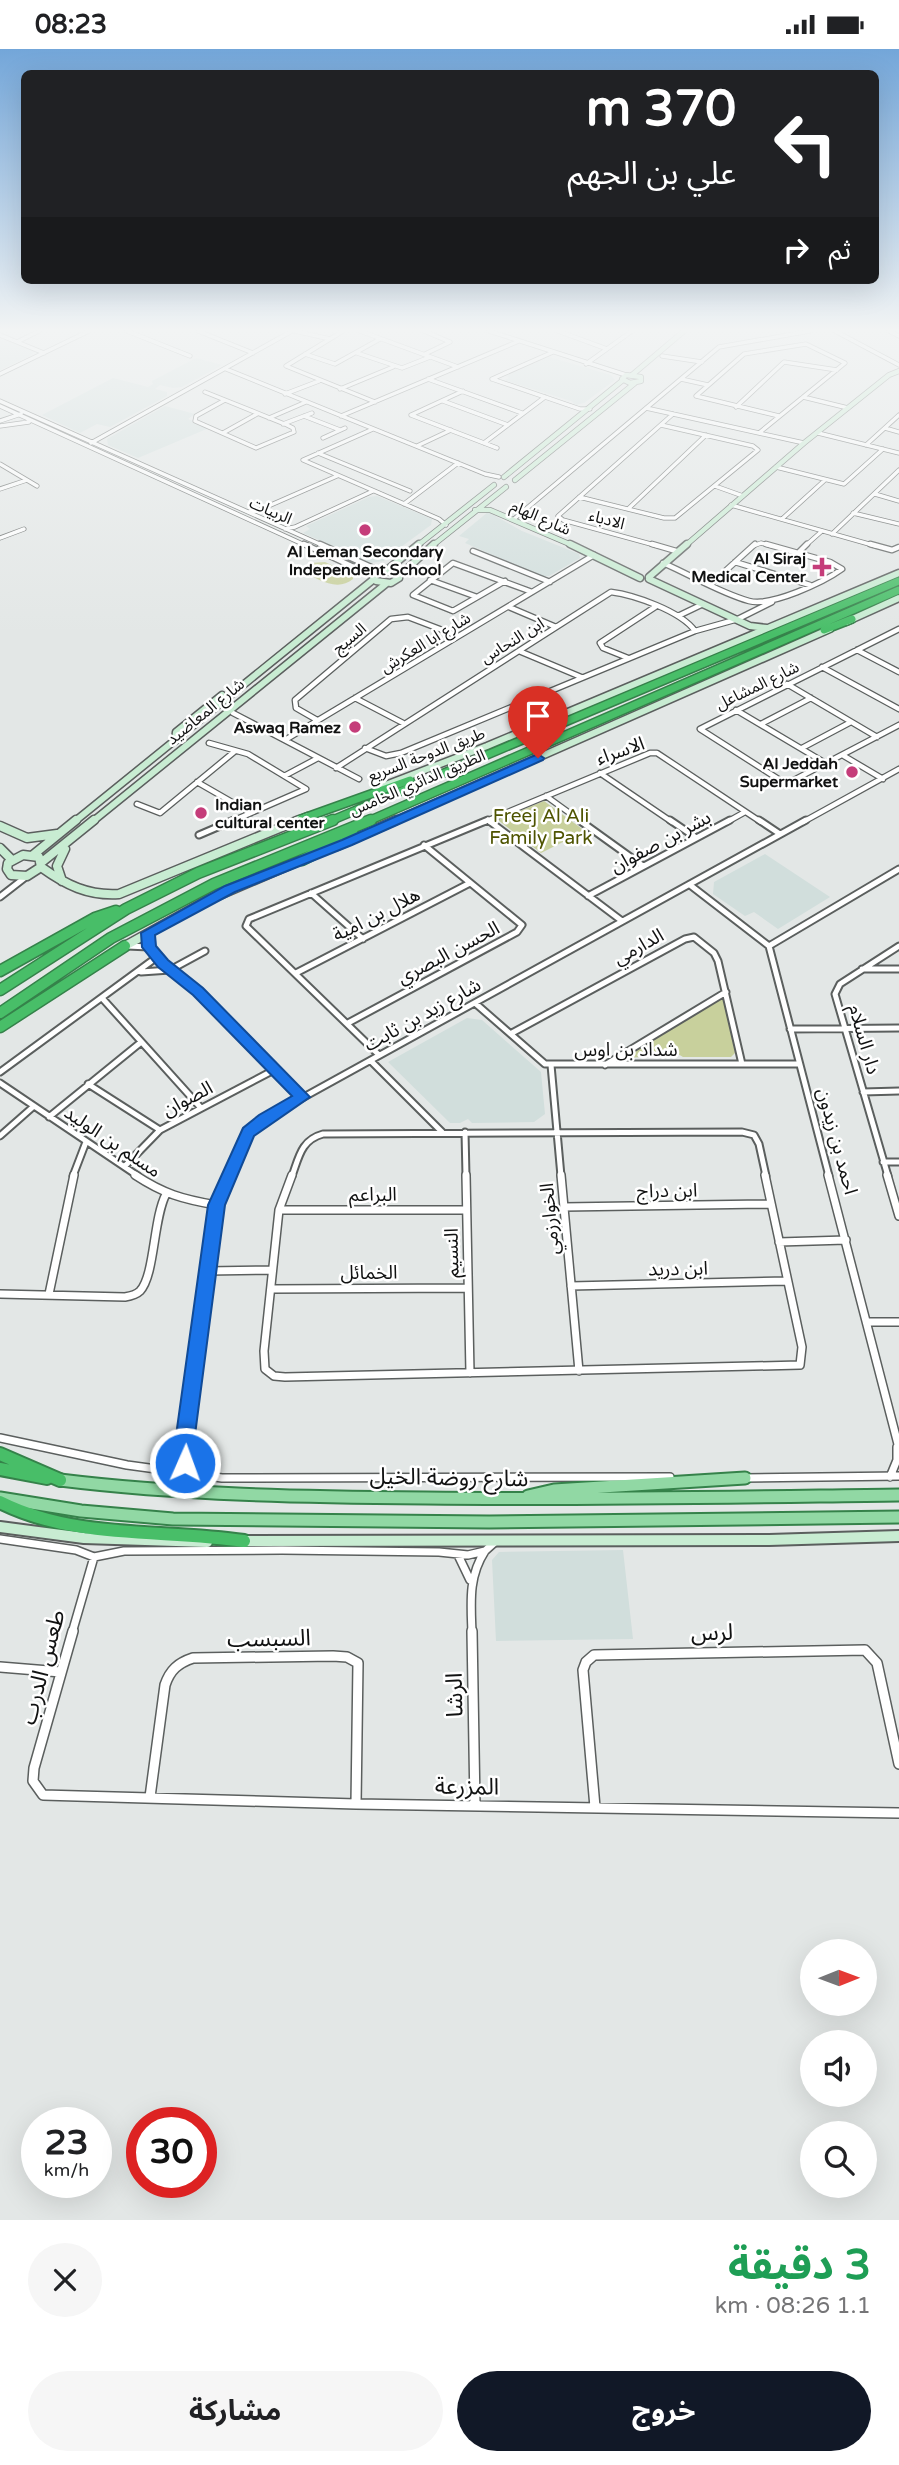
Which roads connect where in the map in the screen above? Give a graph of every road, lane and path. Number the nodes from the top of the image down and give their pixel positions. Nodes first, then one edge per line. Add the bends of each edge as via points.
1 (57, 432) edge
2 (66, 432) edge
3 (110, 432) edge
4 (293, 432) edge
5 (335, 432) edge
6 (366, 432) edge
7 (382, 432) edge
8 (448, 432) edge
9 (455, 432) edge
10 (498, 432) edge
11 (556, 432) edge
12 (574, 432) edge
13 (617, 432) edge
14 (653, 432) edge
15 (694, 432) edge
16 (756, 432) edge
17 (880, 432) edge
18 (223, 433) edge
19 (759, 433) joint
20 (818, 433) joint
21 (706, 435) junction
22 (323, 438) dead end
23 (91, 443) junction
24 (484, 443) junction
25 (804, 443) junction
26 (866, 445) junction
27 (417, 446) junction
28 (497, 448) dead end
29 (883, 449) junction
30 (318, 453) junction
31 (899, 453) edge
32 (458, 463) junction
33 (0, 464) edge
34 (776, 467) junction
35 (899, 470) edge
36 (337, 476) junction
37 (896, 476) edge
38 (27, 480) junction
39 (498, 480) junction
40 (515, 480) junction
41 (825, 480) junction
42 (37, 486) dead end
43 (715, 486) junction
44 (506, 487) junction
45 (0, 489) edge
46 (373, 491) junction
47 (410, 491) dead end
48 (875, 493) junction
49 (743, 496) junction
50 (579, 497) junction
51 (899, 501) edge
52 (485, 502) junction
53 (404, 504) junction
54 (731, 505) junction
55 (628, 509) junction
56 (475, 510) junction
57 (853, 513) junction
58 (256, 514) junction
59 (439, 519) junction
60 (454, 519) junction
61 (514, 519) junction
62 (782, 519) junction
63 (899, 524) edge
64 (446, 525) junction
65 (295, 527) junction
66 (24, 529) dead end
67 (283, 529) junction
68 (821, 531) junction
69 (292, 533) junction
70 (832, 534) junction
71 (0, 538) edge
72 (899, 547) edge
73 (664, 548) junction
74 (473, 551) dead end
75 (676, 551) junction
76 (799, 552) junction
77 (594, 555) junction
78 (666, 561) junction
79 (735, 562) junction
80 (899, 573) edge
81 (379, 574) junction
82 (399, 576) junction
83 (646, 577) junction
84 (430, 580) junction
85 (505, 581) junction
86 (550, 582) junction
87 (387, 583) junction
88 (710, 584) junction
89 (810, 585) junction
90 (897, 585) edge
91 (858, 591) junction
92 (532, 592) junction
93 (478, 597) junction
94 (899, 598) edge
95 (772, 602) junction
96 (703, 604) junction
97 (509, 607) junction
98 (655, 607) junction
99 (678, 617) junction
100 (738, 619) junction
101 (852, 619) junction
102 (750, 626) junction
103 (556, 627) junction
104 (772, 628) junction
105 (695, 631) junction
106 (898, 631) edge
107 (324, 633) junction
108 (457, 636) junction
109 (751, 636) junction
110 (857, 650) junction
111 (519, 651) junction
112 (709, 653) junction
113 (628, 658) junction
114 (720, 667) junction
115 (822, 667) junction
116 (899, 672) edge
117 (581, 677) junction
118 (787, 684) junction
119 (355, 698) junction
120 (811, 698) junction
121 (621, 699) junction
122 (899, 709) edge
123 (736, 710) junction
124 (233, 713) junction
125 (317, 720) junction
126 (851, 722) junction
127 (402, 723) junction
128 (761, 724) junction
129 (899, 725) edge
130 (877, 737) junction
131 (193, 738) junction
132 (285, 740) junction
133 (209, 743) dead end
134 (365, 748) junction
135 (802, 748) junction
136 (234, 753) junction
137 (844, 756) junction
138 (318, 758) junction
139 (473, 761) junction
140 (827, 764) junction
141 (336, 768) junction
142 (899, 769) edge
143 (600, 773) junction
144 (286, 775) junction
145 (359, 779) dead end
146 (883, 779) junction
147 (197, 782) junction
148 (546, 796) junction
149 (412, 803) junction
150 (137, 804) dead end
151 (746, 812) junction
152 (251, 813) junction
153 (301, 819) junction
154 (488, 820) junction
155 (0, 828) edge
156 (68, 829) junction
157 (780, 834) junction
158 (200, 835) dead end
159 (77, 836) junction
160 (695, 837) junction
161 (424, 845) junction
162 (0, 848) edge
163 (30, 854) junction
164 (11, 859) junction
165 (302, 859) junction
166 (42, 864) junction
167 (643, 866) junction
168 (899, 869) edge
169 (11, 875) junction
170 (27, 876) junction
171 (470, 883) junction
172 (65, 885) junction
173 (690, 885) junction
174 (9, 890) junction
175 (311, 893) junction
176 (589, 896) junction
177 (0, 897) edge
178 (126, 909) junction
179 (622, 921) junction
180 (148, 933) junction
181 (363, 939) junction
182 (125, 946) junction
183 (769, 946) junction
184 (899, 946) edge
185 (149, 947) junction
186 (205, 951) dead end
187 (157, 957) junction
188 (861, 969) junction
189 (899, 969) edge
190 (170, 970) junction
191 (0, 971) edge
192 (139, 972) junction
193 (296, 973) junction
194 (0, 990) edge
195 (726, 992) junction
196 (102, 998) junction
197 (475, 1003) junction
198 (0, 1013) edge
199 (348, 1023) junction
200 (0, 1027) edge
201 (845, 1028) junction
202 (899, 1028) edge
203 (790, 1029) junction
204 (512, 1034) junction
205 (140, 1043) junction
206 (379, 1055) junction
207 (371, 1061) junction
208 (742, 1064) junction
209 (799, 1064) junction
210 (551, 1065) junction
211 (604, 1065) junction
212 (274, 1070) junction
213 (0, 1072) edge
214 (0, 1083) edge
215 (88, 1084) junction
216 (899, 1091) edge
217 (863, 1092) junction
218 (302, 1097) junction
219 (34, 1106) junction
220 (201, 1108) junction
221 (49, 1117) junction
222 (160, 1130) junction
223 (556, 1131) junction
224 (442, 1132) junction
225 (465, 1132) junction
226 (0, 1136) edge
227 (86, 1142) junction
228 (883, 1162) junction
229 (899, 1162) edge
230 (125, 1166) junction
231 (166, 1194) junction
232 (771, 1203) junction
233 (216, 1205) junction
234 (564, 1207) junction
235 (279, 1210) junction
236 (466, 1210) junction
237 (899, 1216) edge
238 (846, 1240) junction
239 (779, 1242) junction
240 (272, 1270) junction
241 (207, 1271) junction
242 (787, 1281) junction
243 (570, 1286) junction
244 (467, 1288) junction
245 (271, 1289) junction
246 (0, 1294) edge
247 (49, 1294) junction
248 (866, 1322) junction
249 (899, 1322) edge
250 (579, 1371) junction
251 (470, 1373) junction
252 (889, 1411) junction
253 (899, 1411) edge
254 (0, 1438) edge
255 (898, 1445) edge
256 (184, 1450) junction
257 (0, 1454) edge
258 (0, 1469) edge
259 (161, 1470) junction
260 (191, 1474) junction
261 (895, 1476) edge
262 (745, 1478) junction
263 (60, 1480) junction
264 (899, 1495) edge
265 (521, 1499) junction
266 (0, 1500) edge
267 (899, 1517) edge
268 (0, 1527) edge
269 (897, 1537) edge
270 (0, 1539) edge
271 (497, 1540) junction
272 (244, 1541) junction
273 (485, 1551) junction
274 (456, 1554) junction
275 (94, 1557) junction
276 (471, 1585) junction
277 (0, 1667) edge
278 (61, 1672) junction
279 (899, 1764) edge
280 (37, 1789) joint
281 (150, 1797) junction
282 (356, 1804) junction
283 (475, 1805) junction
284 (595, 1807) junction
285 (899, 1813) edge

1 - 81 street, الربيات
2 - 23 street, الربيات
3 - 23 street
4 - 18 street via 257,448
5 - 22 street
6 - 30 street
7 - 27 street
8 - 27 street
9 - 24 street
10 - 24 street
11 - 39 street, شارع المعاضيد
12 - 40 street
13 - 61 street
14 - 50 street, الادباء
15 - 21 street
16 - 19 street
17 - 26 street
19 - 25 street
20 - 25 street
20 - 26 street
21 - 43 street via 758,450
21 - 55 street
23 - 58 street, الربيات
24 - 28 street
25 - 34 street
26 - 29 street
27 - 32 street
29 - 31 street
29 - 41 street via 847,482
30 - 36 street via 303,460
30 - 47 street
32 - 39 street
32 - 53 street
33 - 38 street
34 - 41 street
34 - 49 street
35 - 37 street
36 - 46 street
36 - 58 street
37 - 48 street
38 - 42 street
38 - 45 street
39 - 40 street
39 - 44 street
39 - 60 street, شارع المعاضيد
40 - 44 street
41 - 62 street
43 - 49 street
43 - 55 street via 675,518
44 - 52 street
46 - 53 street
46 - 65 street
48 - 51 street
48 - 57 street
49 - 54 street
50 - 55 street
50 - 73 street, الادباء via 559,517
52 - 56 street
52 - 61 street, شارع الهام
53 - 59 street
54 - 62 street
54 - 75 street
56 - 77 street, شارع الهام via 490,510
56 - 82 street
57 - 63 street
57 - 70 street
58 - 67 street, الربيات
59 - 60 street
59 - 64 street
60 - 64 street, شارع المعاضيد
61 - 77 street, شارع الهام
62 - 68 street
64 - 81 street, شارع المعاضيد
65 - 67 street
65 - 69 street
66 - 71 street
67 - 69 street, الربيات
68 - 70 street
68 - 76 street
69 - 81 street, الربيات
70 - 72 street via 887,549
73 - 75 street, الادباء
73 - 78 street
74 - 86 street
75 - 78 street
76 - 79 street via 759,543
76 - 89 street via 842,569
77 - 83 street, شارع الهام
77 - 86 street, شارع ابا العكرش
78 - 83 street
78 - 88 street
79 - 88 street
79 - 89 street
80 - 91 street, طريق الدوحة السريع
81 - 82 street
81 - 87 street
81 - 156 street, شارع المعاضيد
82 - 87 street, شارع المعاضيد
83 - 96 street, شارع الهام
84 - 85 street via 455,563
84 - 93 street
84 - 93 street via 414,596 451,611
85 - 92 street
85 - 93 street
86 - 92 street, شارع ابا العكرش
87 - 107 street, شارع المعاضيد
88 - 95 street via 751,602
89 - 95 street
90 - 91 highway
90 - 114 highway, الطريق الدائري الخامس
90 - 121 highway, الطريق الدائري الخامس
91 - 104 street, طريق الدوحة السريع
92 - 97 street, شارع ابا العكرش
94 - 101 street
95 - 100 street
96 - 99 street
96 - 100 street, شارع الهام
97 - 103 street
97 - 108 street, شارع ابا العكرش
98 - 99 street, ابن النحاس
98 - 103 street, ابن النحاس via 626,593 611,592
98 - 113 street via 600,642
99 - 105 street, ابن النحاس via 691,623
100 - 102 street, شارع الهام
100 - 105 street
101 - 114 highway
101 - 165 street
102 - 104 street, شارع الهام
102 - 109 street
103 - 111 street, ابن النحاس
104 - 109 street, طريق الدوحة السريع
105 - 113 street
106 - 110 street, شارع المشاعل
107 - 124 street via 322,640
107 - 131 street, شارع المعاضيد
108 - 119 street, شارع ابا العكرش
108 - 125 street, السيج via 408,617 394,618 295,700 296,708
109 - 112 street, طريق الدوحة السريع
110 - 115 street, شارع المشاعل
110 - 116 street
111 - 117 street
111 - 127 street, ابن النحاس
112 - 121 highway
112 - 153 street, طريق الدوحة السريع
113 - 117 street
114 - 149 highway, الطريق الدائري الخامس
115 - 118 street, شارع المشاعل
115 - 122 street
117 - 134 street via 401,753 386,756
118 - 120 street
118 - 123 street, شارع المشاعل
119 - 125 street, شارع ابا العكرش
119 - 127 street
120 - 126 street
120 - 128 street
121 - 139 highway, الطريق الدائري الخامس
123 - 128 street
123 - 140 street, شارع المشاعل via 700,729 783,782 793,782
124 - 131 street
124 - 132 street
125 - 132 street, شارع ابا العكرش
126 - 130 street
126 - 135 street
127 - 134 street, ابن النحاس
128 - 135 street
129 - 130 street, شارع المشاعل
130 - 137 street, شارع المشاعل
131 - 159 street, شارع المعاضيد
132 - 138 street
133 - 136 street
134 - 141 street, ابن النحاس
135 - 140 street
136 - 144 street via 248,754
136 - 147 street
137 - 140 street, شارع المشاعل
137 - 146 street
138 - 141 street
138 - 144 street
139 - 153 highway
139 - 178 highway, الطريق الدائري الخامس via 221,863
141 - 145 street
142 - 146 street, شارع زيد بن ثابت
143 - 148 street, الاسراء
143 - 151 street, الاسراء via 655,753
143 - 160 street
144 - 152 street via 306,789
146 - 157 street, شارع زيد بن ثابت
147 - 150 street via 160,813
147 - 152 street
148 - 154 street, الاسراء
148 - 167 street
149 - 165 highway
149 - 198 highway, الطريق الدائري الخامس via 176,902
151 - 157 street, الاسراء
151 - 160 street, بشر بن صفوان
152 - 158 street
153 - 172 street, طريق الدوحة السريع via 119,894 93,896
154 - 161 street, الاسراء
154 - 176 street
155 - 156 street via 25,839
155 - 163 street, طريق الدوحة السريع
156 - 163 street, شارع المعاضيد
157 - 173 street, شارع زيد بن ثابت
159 - 166 street, شارع المعاضيد
159 - 172 street via 57,862
160 - 167 street, بشر بن صفوان
161 - 171 street, الحسن البصري
161 - 175 street, الاسراء
162 - 164 street
163 - 164 street, شارع المعاضيد
163 - 166 street, طريق الدوحة السريع
164 - 169 street via 6,869
165 - 180 street via 208,900
166 - 170 street, شارع المعاضيد
166 - 172 street, طريق الدوحة السريع
167 - 176 street, بشر بن صفوان
168 - 183 street
169 - 170 street
169 - 174 street
170 - 174 street
171 - 181 street, هلال بن امية
171 - 199 street, الحسن البصري via 521,923 517,932
173 - 179 street, شارع زيد بن ثابت
173 - 183 street
174 - 177 street
175 - 181 street
175 - 193 street, الاسراء via 246,924
176 - 179 street
178 - 191 highway via 95,918
178 - 194 highway, الطريق الدائري الخامس
179 - 197 street, شارع زيد بن ثابت
180 - 182 street
180 - 185 street
181 - 193 street, هلال بن امية
182 - 185 street
182 - 200 highway
183 - 203 street, احمد بن زيدون
184 - 188 street, دار السلام
185 - 187 street
186 - 190 street
187 - 190 street
187 - 192 street
188 - 189 street
188 - 201 street, دار السلام via 836,988
190 - 192 street
190 - 212 street via 198,991
192 - 196 street
193 - 199 street, الاسراء
195 - 204 street, الدارمي via 715,953 700,940 688,938
195 - 208 street, الدارمي
195 - 211 street
196 - 205 street
196 - 213 street
197 - 204 street, شداد بن اوس
197 - 206 street, شارع زيد بن ثابت
199 - 206 street, الاسراء
201 - 202 street
201 - 203 street
201 - 217 street, دار السلام
203 - 209 street, احمد بن زيدون
204 - 210 street, شداد بن اوس
205 - 215 street
205 - 220 street
206 - 207 street, شارع زيد بن ثابت
207 - 218 street, شارع زيد بن ثابت
207 - 224 street
208 - 209 street, شداد بن اوس
208 - 211 street, شداد بن اوس
209 - 238 street, احمد بن زيدون
210 - 211 street, شداد بن اوس
210 - 223 street, الخوارزمي
212 - 218 street
212 - 220 street, الصوان
214 - 219 street, مسلم بن الوليد
215 - 221 street
215 - 222 street
216 - 217 street, دار السلام
217 - 228 street, دار السلام
218 - 233 street, شارع زيد بن ثابت via 248,1133
219 - 221 street, مسلم بن الوليد
219 - 226 street
220 - 222 street, الصوان
221 - 227 street, مسلم بن الوليد
222 - 230 street, الصوان
223 - 225 street
223 - 232 street via 749,1132 760,1144
223 - 234 street, الخوارزمي
224 - 225 street
224 - 235 street via 316,1134 302,1149
225 - 236 street, النسيم
227 - 230 street, مسلم بن الوليد
227 - 247 street via 76,1163
228 - 229 street
228 - 237 street, دار السلام
230 - 231 street, مسلم بن الوليد
231 - 233 street, مسلم بن الوليد
231 - 247 street via 157,1211 145,1283 138,1293 125,1297
232 - 234 street, ابن دراج
232 - 239 street
233 - 241 street, شارع زيد بن ثابت
234 - 243 street, الخوارزمي
235 - 236 street, البراعم
235 - 240 street
236 - 244 street, النسيم
238 - 239 street
238 - 248 street, احمد بن زيدون
239 - 242 street
240 - 241 street
240 - 245 street
241 - 256 street, شارع زيد بن ثابت
242 - 243 street, ابن دريد
242 - 250 street via 803,1357 800,1365
243 - 250 street, الخوارزمي
244 - 245 street, الخمائل
244 - 251 street, النسيم
245 - 251 street via 264,1364 274,1376
246 - 247 street
248 - 249 street
248 - 252 street, احمد بن زيدون
250 - 251 street
252 - 253 street
252 - 255 street, احمد بن زيدون
254 - 259 street, شارع روضة الخيل
255 - 261 street, احمد بن زيدون
256 - 259 street
256 - 260 street, شارع زيد بن ثابت
257 - 263 highway
258 - 263 highway, شارع روضة الخيل
259 - 260 street, شارع روضة الخيل
260 - 262 street, شارع روضة الخيل via 244,1479
261 - 262 street, شارع روضة الخيل
262 - 265 main road via 554,1490
263 - 265 main road, شارع روضة الخيل via 189,1494
264 - 265 main road, شارع روضة الخيل
266 - 267 main road via 173,1519 489,1522
266 - 272 highway via 25,1515 71,1524
268 - 272 street via 124,1541
269 - 271 street
270 - 275 street
271 - 272 street
271 - 273 street
273 - 274 street
273 - 276 street, الرشا
274 - 275 street via 124,1551
274 - 276 street, الرشا
275 - 278 street, طعس الدرب
276 - 283 street, الرشا
277 - 278 street
278 - 280 street, طعس الدرب via 34,1768
279 - 284 street, لرس via 877,1663 865,1650 594,1655 583,1669
280 - 281 street, المزرعة via 51,1796
281 - 282 street, المزرعة
281 - 282 street, السبسب via 165,1685 179,1662 332,1656 354,1660 359,1671
282 - 283 street, المزرعة
283 - 284 street, المزرعة
284 - 285 street, المزرعة

